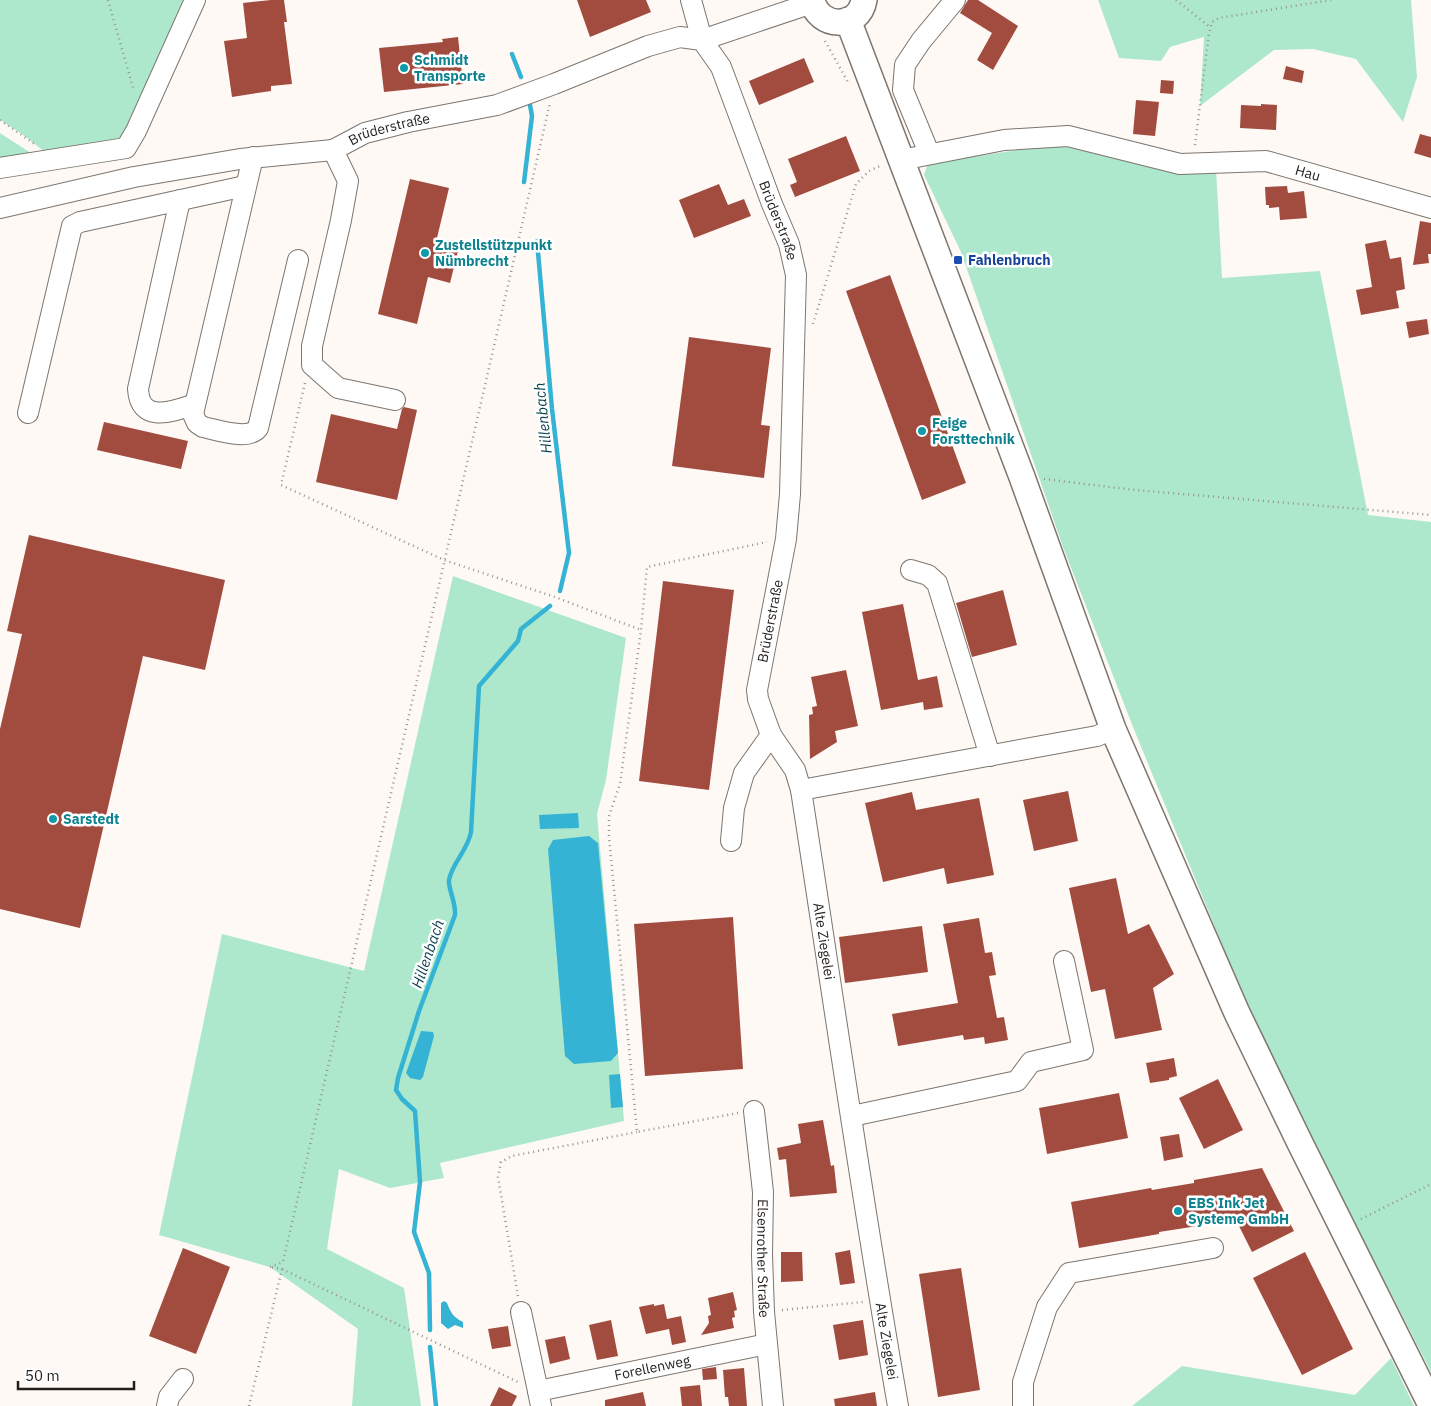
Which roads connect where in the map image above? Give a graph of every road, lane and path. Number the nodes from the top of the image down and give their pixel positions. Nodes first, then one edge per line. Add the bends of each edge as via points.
1 (108, 0) edge
2 (196, 0) edge
3 (691, 0) edge
4 (864, 0) edge
5 (955, 0) edge
6 (1176, 0) edge
7 (1331, 0) edge
8 (812, 1) edge
9 (848, 20) junction
10 (1210, 27) junction
11 (702, 40) junction
12 (554, 84) junction
13 (135, 95) dead end
14 (0, 120) edge
15 (333, 150) junction
16 (929, 153) junction
17 (253, 157) junction
18 (55, 160) junction
19 (901, 160) junction
20 (1186, 164) junction
21 (0, 168) edge
22 (245, 186) junction
23 (180, 200) junction
24 (0, 208) edge
25 (1431, 208) edge
26 (298, 260) dead end
27 (811, 332) dead end
28 (312, 358) junction
29 (395, 400) dead end
30 (195, 404) junction
31 (28, 413) dead end
32 (1022, 477) junction
33 (1431, 515) edge
34 (786, 538) junction
35 (444, 560) junction
36 (911, 570) dead end
37 (641, 630) junction
38 (1113, 729) junction
39 (771, 736) junction
40 (990, 756) junction
41 (801, 790) junction
42 (731, 841) dead end
43 (1064, 961) dead end
44 (754, 1111) joint
45 (852, 1116) junction
46 (637, 1132) junction
47 (1431, 1184) edge
48 (1342, 1228) junction
49 (1213, 1248) dead end
50 (282, 1269) junction
51 (880, 1301) junction
52 (521, 1312) joint
53 (764, 1312) junction
54 (767, 1344) junction
55 (183, 1379) dead end
56 (539, 1398) edge
57 (1431, 1405) edge
58 (167, 1406) edge
59 (249, 1406) edge
60 (772, 1406) edge
61 (898, 1406) edge
62 (1023, 1406) edge

1 - 13 path
2 - 18 street via 126,148
3 - 11 street
4 - 9 main road via 859,12
5 - 16 street via 905,65 902,90
6 - 10 path
7 - 10 path via 1220,18
8 - 9 main road via 815,10 828,21
8 - 11 street
9 - 19 main road
10 - 20 path
11 - 12 street, Brüderstraße via 680,37 648,46
11 - 34 street, Brüderstraße via 721,67 789,244 796,275
12 - 15 street, Brüderstraße via 497,104 366,133
12 - 35 path
14 - 18 path
15 - 17 street, Brüderstraße
15 - 28 street, Brüderstraße via 348,181
16 - 19 street
16 - 20 street via 1004,140 1068,136
17 - 22 street
17 - 24 street, Brüderstraße via 121,179
18 - 21 street
19 - 27 path via 869,171 856,184
19 - 32 main road
20 - 25 street, Hau via 1266,162
22 - 23 street
22 - 30 street
23 - 30 street via 138,389 142,403 156,413 169,413
23 - 31 street via 72,226
26 - 30 street via 256,431 246,436 204,427 194,419
28 - 29 street via 312,364 338,388
28 - 35 path via 281,485
32 - 33 path
32 - 38 main road
34 - 37 path via 647,567
34 - 39 street, Brüderstraße via 757,690
35 - 37 path
35 - 50 path via 283,1262 270,1267
36 - 40 street via 928,575 937,583
37 - 46 path via 620,784 609,816
38 - 40 street via 1096,736
38 - 48 main road via 1237,1013
39 - 41 street, Brüderstraße via 795,770
39 - 42 street via 744,773 734,808
40 - 41 street
41 - 45 street, Alte Ziegelei
43 - 45 street via 1084,1050 1031,1062 1017,1081
44 - 46 path
44 - 53 street, Elsenrother Straße via 763,1192
45 - 51 street, Alte Ziegelei
46 - 52 path via 512,1156 501,1162 498,1178
47 - 48 path
48 - 57 main road
49 - 62 street via 1070,1273 1047,1307 1023,1382
50 - 56 path
50 - 59 path
51 - 53 path
51 - 61 street, Alte Ziegelei
52 - 56 street
53 - 54 street, Elsenrother Straße
54 - 56 street, Forellenweg
54 - 60 street, Elsenrother Straße
55 - 58 street via 169,1397

